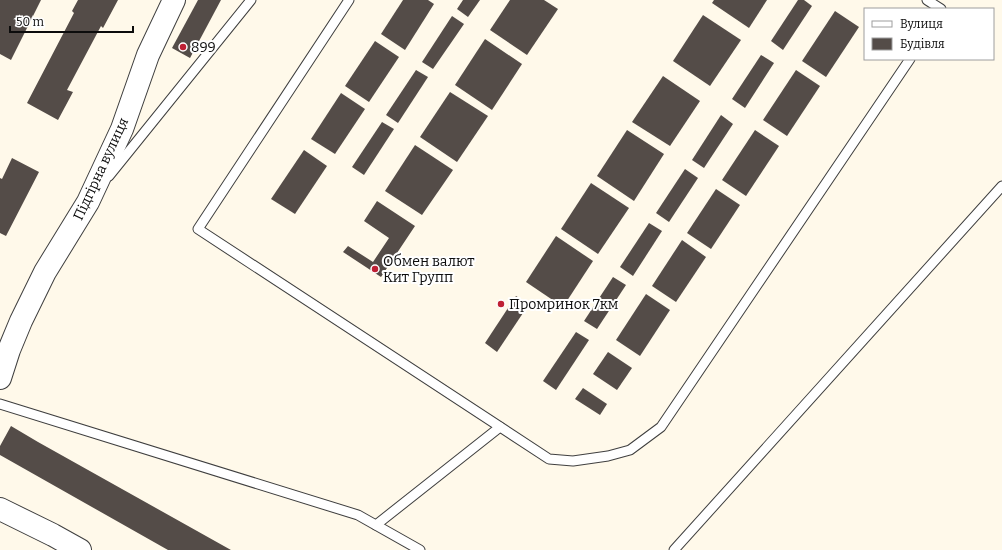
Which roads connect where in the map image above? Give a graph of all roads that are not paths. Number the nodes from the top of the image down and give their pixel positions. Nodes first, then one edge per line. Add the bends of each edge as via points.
1 (174, 0) edge
2 (251, 0) edge
3 (349, 0) edge
4 (927, 0) edge
5 (939, 8) edge
6 (909, 60) edge
7 (1002, 186) edge
8 (88, 202) junction
9 (0, 378) edge
10 (0, 404) edge
11 (500, 427) junction
12 (0, 509) edge
13 (376, 525) junction
14 (80, 550) edge
15 (420, 550) edge
16 (674, 550) edge

1 - 8 street, Підгірна вулиця via 148,55 122,129
2 - 8 lane
3 - 11 lane via 198,229
4 - 5 lane
6 - 11 lane via 661,427 630,450 573,461 550,459
7 - 16 lane
8 - 9 street, Підгірна вулиця via 45,272 9,350
10 - 13 lane via 358,515
11 - 13 lane
12 - 14 street
13 - 15 lane

